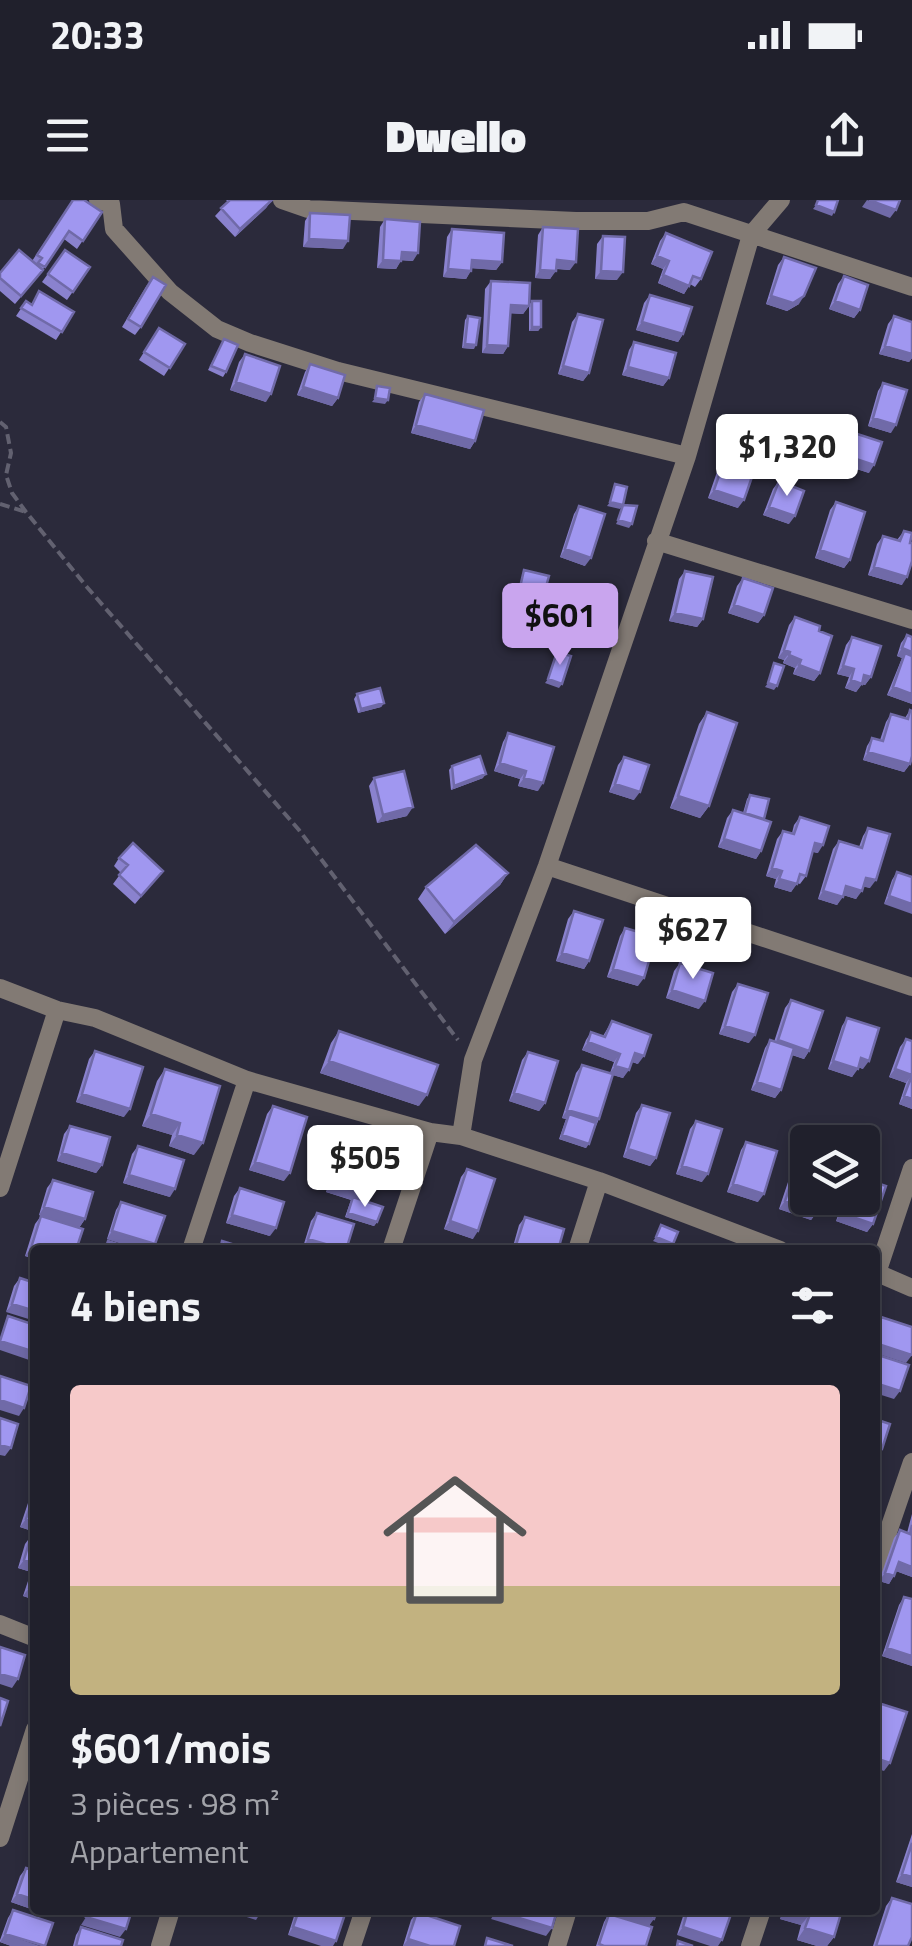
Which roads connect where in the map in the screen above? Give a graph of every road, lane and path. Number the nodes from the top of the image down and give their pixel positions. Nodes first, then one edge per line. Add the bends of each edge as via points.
1 (98, 200) edge
2 (282, 200) edge
3 (650, 200) edge
4 (781, 200) edge
5 (448, 208) edge
6 (648, 222) junction
7 (751, 235) junction
8 (912, 287) edge
9 (0, 422) edge
10 (687, 456) junction
11 (0, 504) edge
12 (26, 512) junction
13 (656, 542) junction
14 (912, 620) edge
15 (547, 866) junction
16 (912, 987) edge
17 (0, 988) edge
18 (58, 1010) junction
19 (473, 1060) junction
20 (246, 1080) junction
21 (430, 1132) junction
22 (462, 1136) junction
23 (912, 1168) edge
24 (599, 1182) junction
25 (0, 1188) edge
26 (193, 1245) edge
27 (393, 1245) edge
28 (579, 1245) edge
29 (767, 1245) edge
30 (880, 1260) edge
31 (880, 1274) edge
32 (912, 1288) edge
33 (912, 1462) edge
34 (880, 1555) edge
35 (0, 1624) edge
36 (30, 1636) edge
37 (30, 1745) edge
38 (0, 1838) edge
39 (170, 1915) edge
40 (362, 1915) edge
41 (566, 1915) edge
42 (760, 1915) edge
43 (162, 1945) edge
44 (352, 1946) edge
45 (557, 1946) edge
46 (750, 1946) edge

1 - 10 street via 111,204 114,228 170,292 217,329 250,344
2 - 5 street via 308,209
3 - 6 street
4 - 7 street
5 - 6 street
6 - 7 street via 684,212
7 - 8 street
7 - 10 street
9 - 12 path via 11,454 6,475
10 - 13 street
11 - 12 path
12 - 19 path via 300,830
13 - 14 street
13 - 15 street
15 - 16 street
15 - 19 street
17 - 18 street
18 - 20 street via 95,1018
18 - 25 street
19 - 22 street
20 - 21 street
20 - 26 street
21 - 22 street
21 - 27 street
22 - 24 street
23 - 30 street
24 - 28 street
24 - 29 street
31 - 32 street
33 - 34 street
35 - 36 street
37 - 38 street
39 - 43 street
40 - 44 street
41 - 45 street
42 - 46 street

